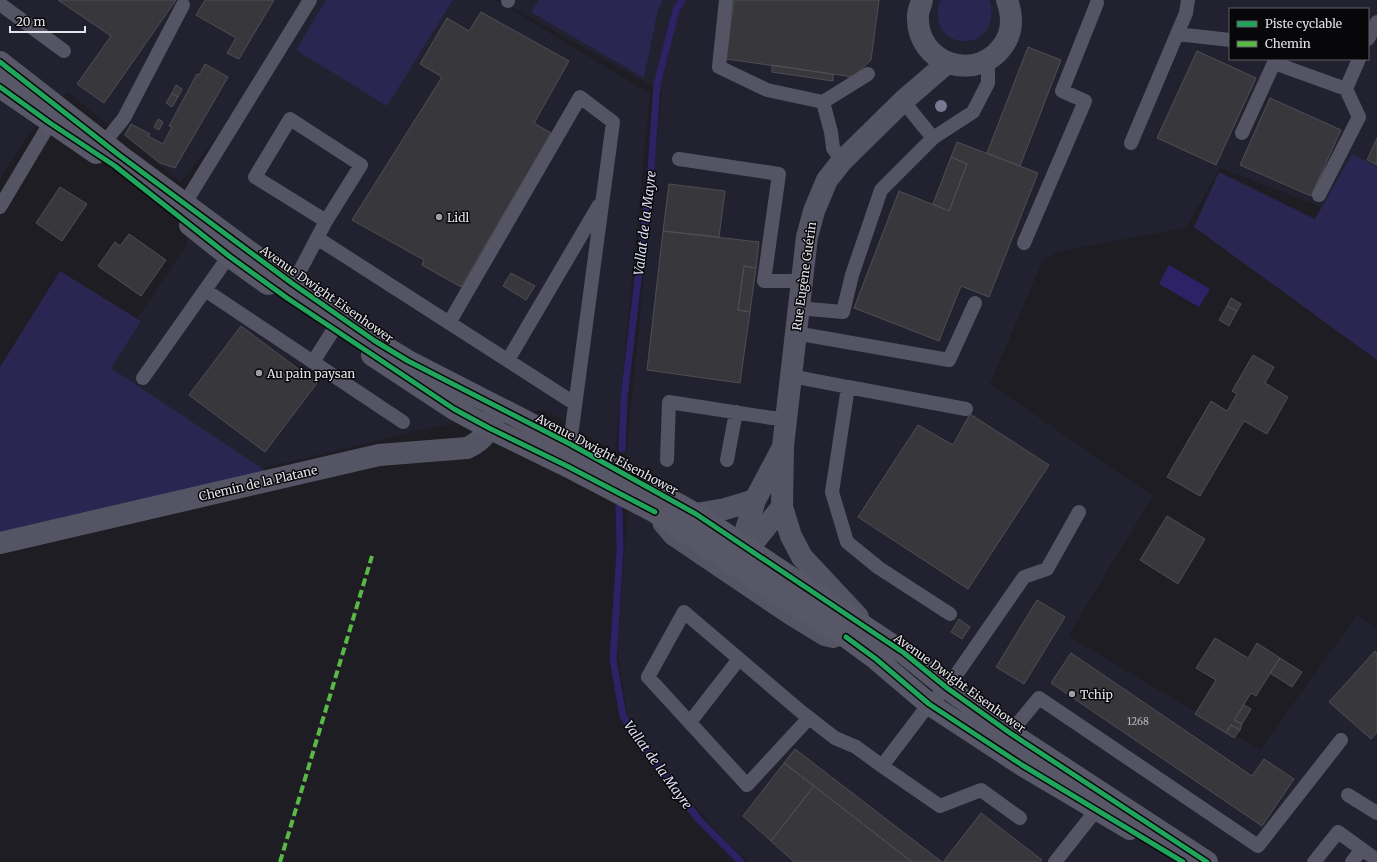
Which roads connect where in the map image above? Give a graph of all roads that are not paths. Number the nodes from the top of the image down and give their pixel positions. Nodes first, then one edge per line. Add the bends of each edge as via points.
1 (310, 0) edge
2 (726, 0) edge
3 (922, 0) edge
4 (1007, 0) edge
5 (1188, 0) edge
6 (1097, 3) dead end
7 (0, 4) edge
8 (183, 5) dead end
9 (1377, 22) edge
10 (1177, 34) junction
11 (1369, 37) edge
12 (1229, 40) edge
13 (64, 51) dead end
14 (988, 60) junction
15 (1359, 60) edge
16 (0, 62) edge
17 (947, 63) junction
18 (868, 74) dead end
19 (0, 87) edge
20 (1346, 89) junction
21 (903, 101) junction
22 (823, 102) junction
23 (50, 123) junction
24 (1242, 133) dead end
25 (933, 138) junction
26 (104, 143) junction
27 (1131, 143) dead end
28 (679, 158) dead end
29 (842, 161) junction
30 (1319, 195) dead end
31 (602, 199) junction
32 (185, 203) junction
33 (0, 207) edge
34 (326, 221) junction
35 (317, 238) junction
36 (1024, 243) dead end
37 (230, 256) junction
38 (801, 281) junction
39 (293, 284) junction
40 (205, 290) junction
41 (975, 303) dead end
42 (798, 308) junction
43 (449, 323) junction
44 (334, 329) junction
45 (795, 333) junction
46 (508, 360) junction
47 (312, 362) junction
48 (791, 376) junction
49 (143, 378) dead end
50 (848, 386) junction
51 (574, 403) junction
52 (497, 407) junction
53 (966, 409) dead end
54 (736, 412) junction
55 (786, 418) junction
56 (403, 422) dead end
57 (489, 428) junction
58 (570, 444) junction
59 (783, 446) junction
60 (667, 460) dead end
61 (727, 460) dead end
62 (567, 466) junction
63 (755, 500) junction
64 (782, 507) junction
65 (655, 512) junction
66 (1079, 512) dead end
67 (696, 514) junction
68 (0, 544) edge
69 (741, 557) junction
70 (950, 614) dead end
71 (874, 634) junction
72 (846, 637) junction
73 (739, 659) junction
74 (947, 688) junction
75 (930, 704) junction
76 (810, 718) junction
77 (690, 722) junction
78 (1010, 733) junction
79 (1341, 740) dead end
80 (882, 766) junction
81 (1348, 794) dead end
82 (1097, 809) junction
83 (1377, 813) edge
84 (1020, 818) dead end
85 (1362, 849) junction
86 (1377, 860) edge
87 (1055, 862) edge
88 (1183, 862) edge
89 (1207, 862) edge
90 (1314, 862) edge
91 (1352, 862) edge

1 - 32 lane
2 - 22 lane via 719,67 767,90
3 - 17 street via 918,13 919,30 928,49
4 - 14 street via 1011,10 1009,35 1001,49
5 - 10 lane via 1186,13
6 - 36 lane via 1062,91 1085,101
7 - 13 lane
8 - 26 lane via 124,118
9 - 11 lane
10 - 12 lane
10 - 27 lane
14 - 17 street via 973,66
14 - 25 lane via 988,83 973,112
15 - 20 lane
16 - 26 main road, Avenue Dwight Eisenhower
17 - 21 street, Rue Eugène Guérin
18 - 22 lane
19 - 23 main road, Avenue Dwight Eisenhower
20 - 24 lane via 1274,63
20 - 30 lane via 1359,117
21 - 25 lane
21 - 29 street, Rue Eugène Guérin
22 - 29 lane via 833,148
23 - 33 lane
23 - 37 main road, Avenue Dwight Eisenhower via 116,166
25 - 42 lane via 881,190 852,275 843,312
26 - 32 main road, Avenue Dwight Eisenhower
28 - 38 lane via 779,174 764,281
29 - 38 street, Rue Eugène Guérin via 827,180 814,211 807,237
31 - 43 lane via 613,122 580,97
31 - 46 lane
31 - 51 lane
32 - 39 main road, Avenue Dwight Eisenhower
34 - 34 lane via 361,164 290,119 255,177
34 - 35 lane
35 - 39 lane
35 - 43 lane
37 - 40 lane
37 - 44 main road, Avenue Dwight Eisenhower
38 - 42 street, Rue Eugène Guérin
39 - 52 main road, Avenue Dwight Eisenhower via 408,361
40 - 47 lane
40 - 49 lane
41 - 45 lane via 950,360
42 - 45 street, Rue Eugène Guérin
43 - 46 lane
44 - 47 lane
44 - 57 main road, Avenue Dwight Eisenhower via 454,409
45 - 48 street, Rue Eugène Guérin
46 - 51 lane
47 - 56 lane
48 - 50 lane
48 - 55 street, Rue Eugène Guérin
50 - 53 lane
50 - 70 lane via 832,492 847,542 879,568
51 - 58 lane
52 - 57 street, Chemin de la Platane
52 - 58 main road, Avenue Dwight Eisenhower
54 - 55 lane
54 - 60 lane via 669,402
54 - 61 lane
55 - 59 street, Rue Eugène Guérin
57 - 62 main road, Avenue Dwight Eisenhower
57 - 68 street, Chemin de la Platane via 477,443 467,448 379,455
58 - 62 lane
58 - 67 main road, Avenue Dwight Eisenhower
59 - 63 street, Rue Eugène Guérin
59 - 64 street, Rue Eugène Guérin
62 - 65 main road, Avenue Dwight Eisenhower
63 - 67 street
63 - 69 street, Rue Eugène Guérin
64 - 69 street
64 - 71 street, Rue Eugène Guérin via 791,536 802,557
65 - 69 main road, Avenue Dwight Eisenhower
65 - 72 lane via 660,525 671,538 788,617 824,639 833,641
66 - 74 lane via 1047,569 1024,577
67 - 69 main road, Avenue Dwight Eisenhower
69 - 71 main road, Avenue Dwight Eisenhower
69 - 72 main road, Avenue Dwight Eisenhower
71 - 74 main road, Avenue Dwight Eisenhower via 904,653
72 - 75 main road, Avenue Dwight Eisenhower
73 - 76 lane
73 - 77 lane
73 - 77 lane via 684,612 648,677
74 - 75 lane
74 - 78 main road, Avenue Dwight Eisenhower
75 - 80 lane
75 - 82 main road, Avenue Dwight Eisenhower via 1022,765
76 - 77 lane via 747,785
76 - 80 lane via 835,738 856,747
78 - 79 lane via 1039,698 1258,846
78 - 89 main road, Avenue Dwight Eisenhower
80 - 84 lane via 940,806 982,790
81 - 83 lane
82 - 87 lane
82 - 88 main road, Avenue Dwight Eisenhower
85 - 86 lane
85 - 90 lane via 1338,832
85 - 91 lane

